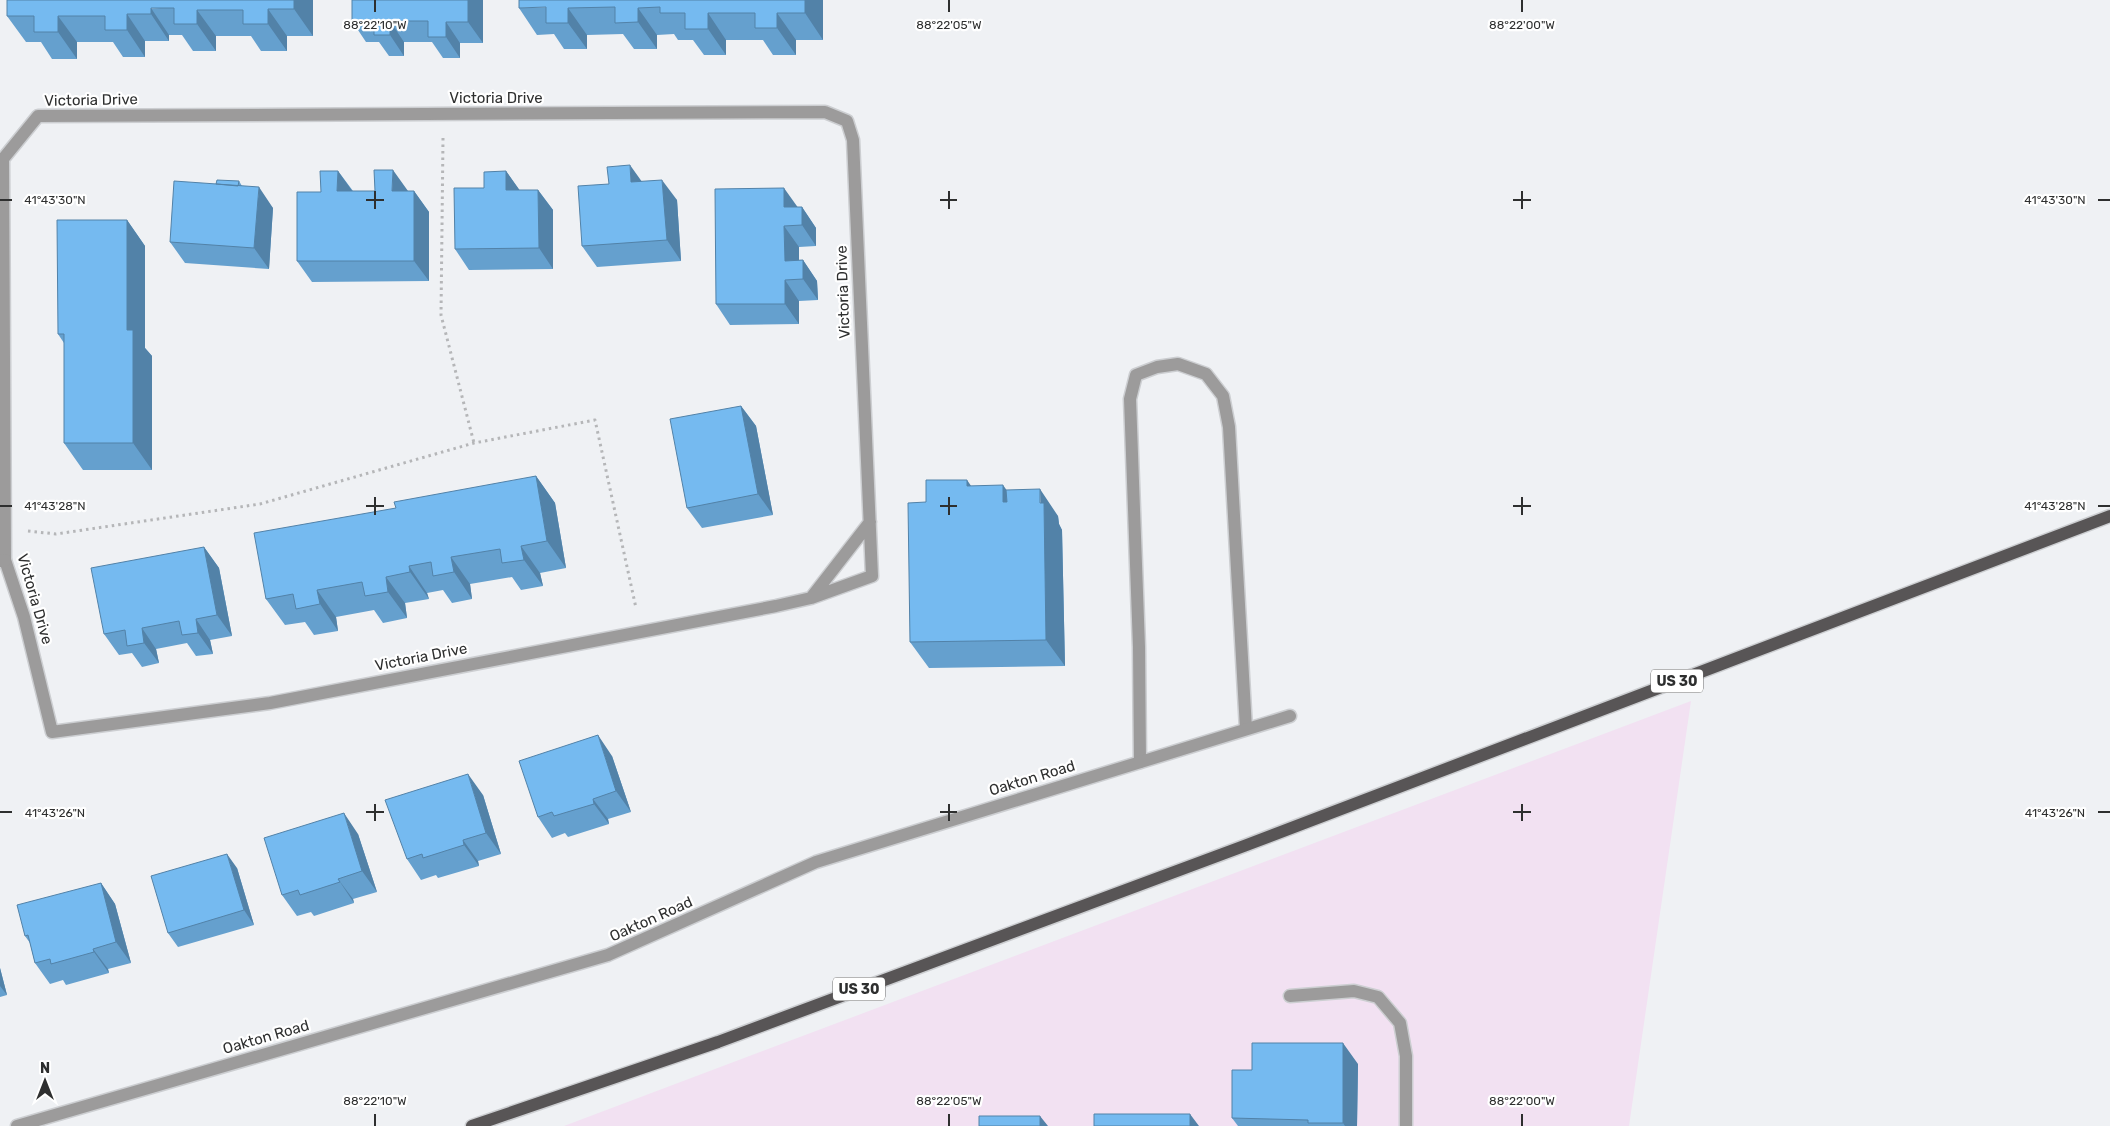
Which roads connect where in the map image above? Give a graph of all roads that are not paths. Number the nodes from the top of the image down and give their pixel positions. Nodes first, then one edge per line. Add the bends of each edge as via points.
1 (2110, 516) edge
2 (870, 522) junction
3 (2, 560) edge
4 (811, 598) junction
5 (1290, 716) dead end
6 (1246, 729) junction
7 (1140, 762) junction
8 (1290, 996) dead end
9 (17, 1126) edge
10 (472, 1126) edge
11 (1406, 1126) edge

1 - 10 main road, US 30 via 1244,846 718,1042
2 - 3 street, Victoria Drive via 853,140 847,120 825,112 38,116 3,159
2 - 4 street
2 - 4 street, Victoria Drive via 872,576
3 - 4 street, Victoria Drive via 24,617 52,732 270,703
5 - 6 street, Oakton Road
6 - 7 street, Oakton Road
6 - 7 street via 1229,427 1223,396 1206,374 1178,364 1158,367 1136,375 1130,399
7 - 9 street, Oakton Road via 816,862 608,955
8 - 11 street via 1354,991 1378,997 1400,1023 1406,1056

